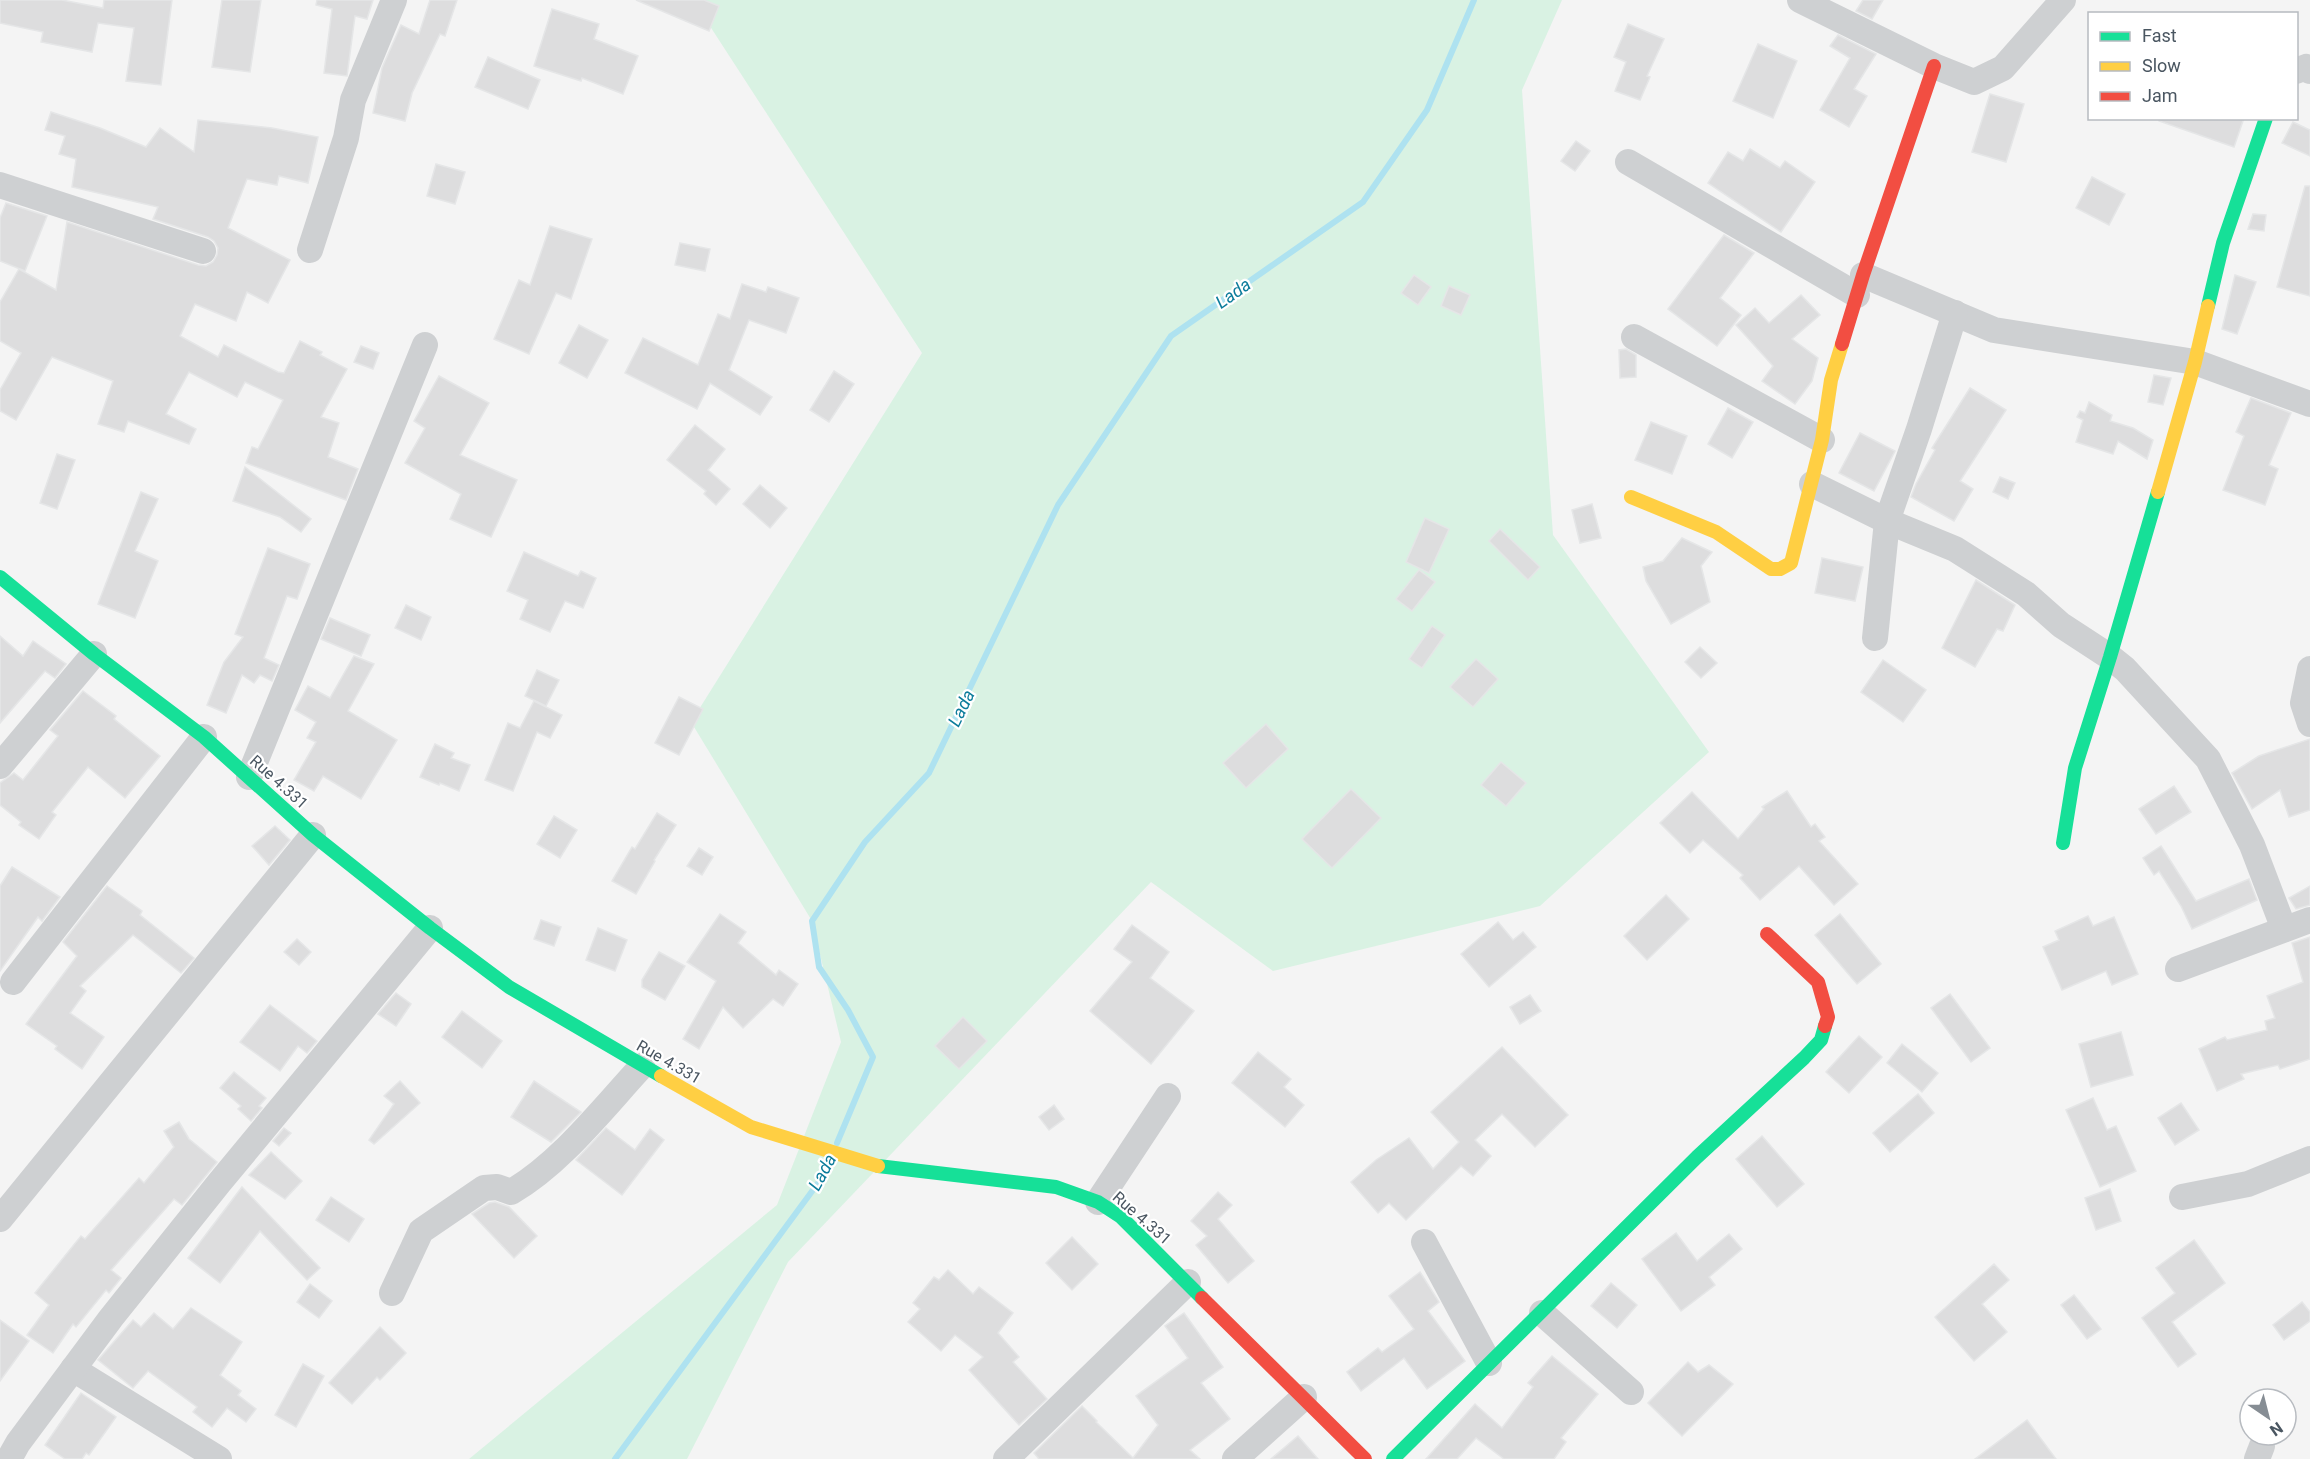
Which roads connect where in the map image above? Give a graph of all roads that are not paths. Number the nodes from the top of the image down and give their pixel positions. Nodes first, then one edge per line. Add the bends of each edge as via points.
1 (394, 0) edge
2 (1800, 0) edge
3 (2062, 0) edge
4 (1934, 66) junction
5 (2265, 120) edge
6 (1628, 162) dead end
7 (0, 185) edge
8 (203, 250) dead end
9 (310, 250) dead end
10 (1860, 285) junction
11 (1955, 313) junction
12 (1634, 337) dead end
13 (425, 345) dead end
14 (2196, 362) junction
15 (2310, 404) edge
16 (1822, 440) junction
17 (1812, 484) junction
18 (1631, 497) dead end
19 (1887, 521) junction
20 (0, 577) edge
21 (1875, 638) dead end
22 (94, 654) junction
23 (2110, 657) junction
24 (2310, 669) edge
25 (2310, 724) edge
26 (204, 737) junction
27 (0, 766) edge
28 (249, 777) junction
29 (313, 835) junction
30 (2063, 843) dead end
31 (2310, 920) edge
32 (430, 928) junction
33 (2284, 929) junction
34 (1767, 934) dead end
35 (2178, 969) dead end
36 (13, 982) dead end
37 (642, 1066) junction
38 (1168, 1096) dead end
39 (2310, 1159) edge
40 (2181, 1197) dead end
41 (1098, 1202) junction
42 (0, 1220) edge
43 (1424, 1242) dead end
44 (1188, 1282) junction
45 (392, 1293) dead end
46 (1542, 1313) junction
47 (1489, 1364) junction
48 (74, 1369) junction
49 (1631, 1392) dead end
50 (1304, 1397) junction
51 (9, 1445) edge
52 (219, 1459) edge
53 (1006, 1459) edge
54 (1235, 1459) edge
55 (1365, 1459) edge
56 (1393, 1459) edge

1 - 9 street via 353,100 346,138
2 - 4 street
3 - 4 street via 2004,68 1974,82
4 - 10 street
5 - 14 street via 2223,243
6 - 10 street
7 - 8 street
10 - 11 street
10 - 16 street via 1831,380
11 - 14 street via 1994,330
11 - 19 street
12 - 16 street
13 - 28 street
14 - 15 street
14 - 23 street
16 - 17 street
17 - 18 street via 1791,563 1780,569 1771,569 1716,532
17 - 19 street
19 - 21 street
19 - 23 street via 1955,549 2026,594 2061,626
20 - 22 street, Rue 4.331
22 - 26 street, Rue 4.331
22 - 27 street
23 - 30 street via 2075,768
23 - 33 street via 2208,759 2252,845
24 - 25 street via 2303,703
26 - 28 street, Rue 4.331
26 - 36 street
28 - 29 street, Rue 4.331
29 - 32 street, Rue 4.331
29 - 42 street
31 - 33 street
32 - 37 street, Rue 4.331 via 509,987
32 - 48 street via 219,1183
33 - 35 street
34 - 46 street via 1818,982 1828,1017 1821,1040 1697,1156
37 - 41 street, Rue 4.331 via 750,1127 816,1148 882,1167 1056,1187
37 - 45 street via 532,1180 511,1192 484,1188 421,1231
38 - 41 street
39 - 40 street via 2248,1184
41 - 44 street, Rue 4.331 via 1121,1217
43 - 47 street
44 - 50 street, Rue 4.331
44 - 53 street
46 - 47 street
46 - 49 street
47 - 56 street
48 - 51 street
48 - 52 street
50 - 54 street
50 - 55 street, Rue 4.331

